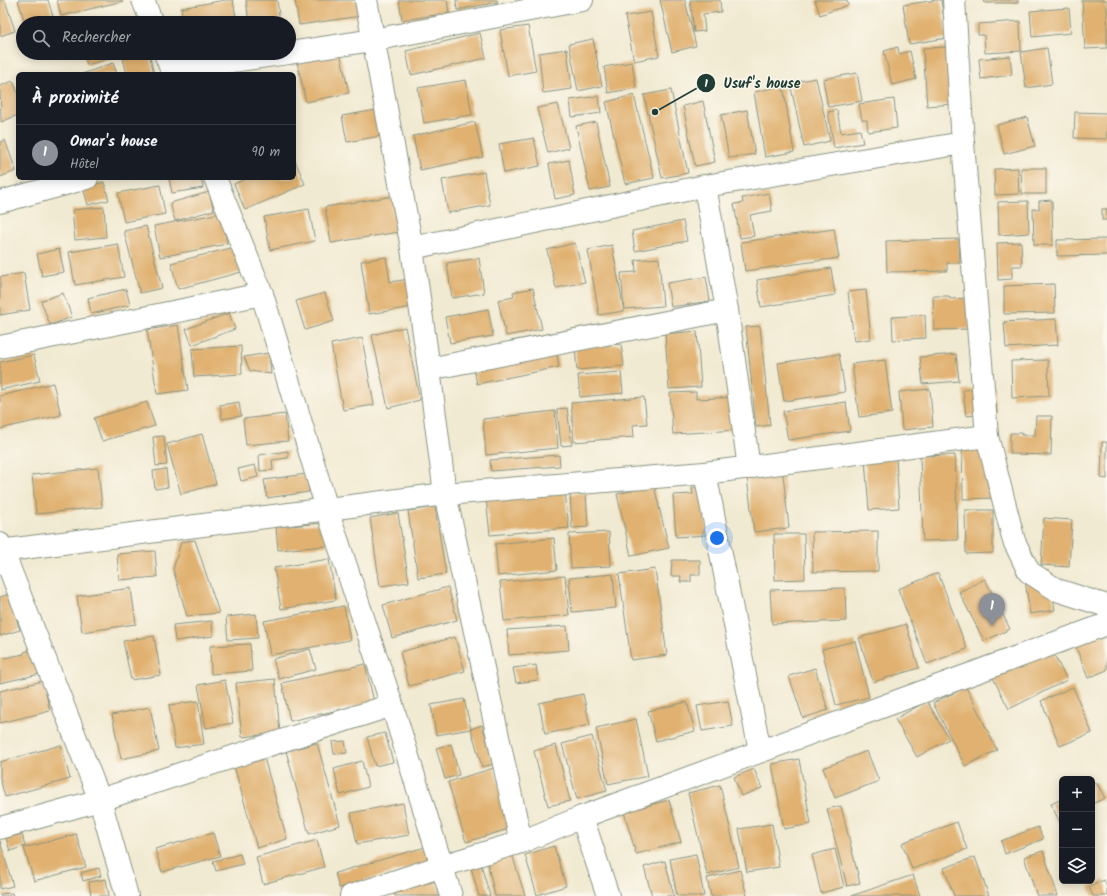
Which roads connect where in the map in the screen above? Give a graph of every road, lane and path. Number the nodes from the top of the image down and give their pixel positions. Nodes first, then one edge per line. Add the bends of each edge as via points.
1 (143, 0) edge
2 (366, 0) edge
3 (582, 0) edge
4 (954, 0) edge
5 (149, 16) edge
6 (373, 40) junction
7 (296, 52) edge
8 (224, 60) edge
9 (170, 66) edge
10 (963, 143) junction
11 (80, 180) edge
12 (216, 180) edge
13 (705, 186) junction
14 (0, 202) edge
15 (412, 248) junction
16 (262, 294) junction
17 (727, 310) junction
18 (0, 347) edge
19 (429, 370) junction
20 (987, 436) junction
21 (749, 468) junction
22 (705, 473) junction
23 (445, 494) junction
24 (327, 509) junction
25 (1, 548) edge
26 (1107, 606) edge
27 (1107, 624) edge
28 (392, 705) junction
29 (760, 751) junction
30 (100, 800) junction
31 (582, 817) junction
32 (0, 828) edge
33 (521, 842) junction
34 (442, 866) junction
35 (126, 896) edge
36 (351, 896) edge
37 (451, 896) edge
38 (608, 896) edge

1 - 5 street
2 - 6 street
3 - 6 street
4 - 10 street
6 - 7 street
6 - 15 street
8 - 9 street
10 - 13 street
10 - 20 street
11 - 14 street
12 - 16 street
13 - 15 street
13 - 17 street
15 - 19 street
16 - 18 street
16 - 24 street
17 - 19 street
17 - 21 street
19 - 23 street
20 - 21 street
20 - 26 street via 1014,541 1030,572 1057,590
21 - 22 street
22 - 23 street
22 - 29 street
23 - 24 street
23 - 33 street
24 - 25 street
24 - 28 street
25 - 30 street
27 - 29 street
28 - 30 street
28 - 34 street
29 - 31 street
30 - 32 street
30 - 35 street
31 - 33 street
31 - 38 street
33 - 34 street
34 - 36 street
34 - 37 street

